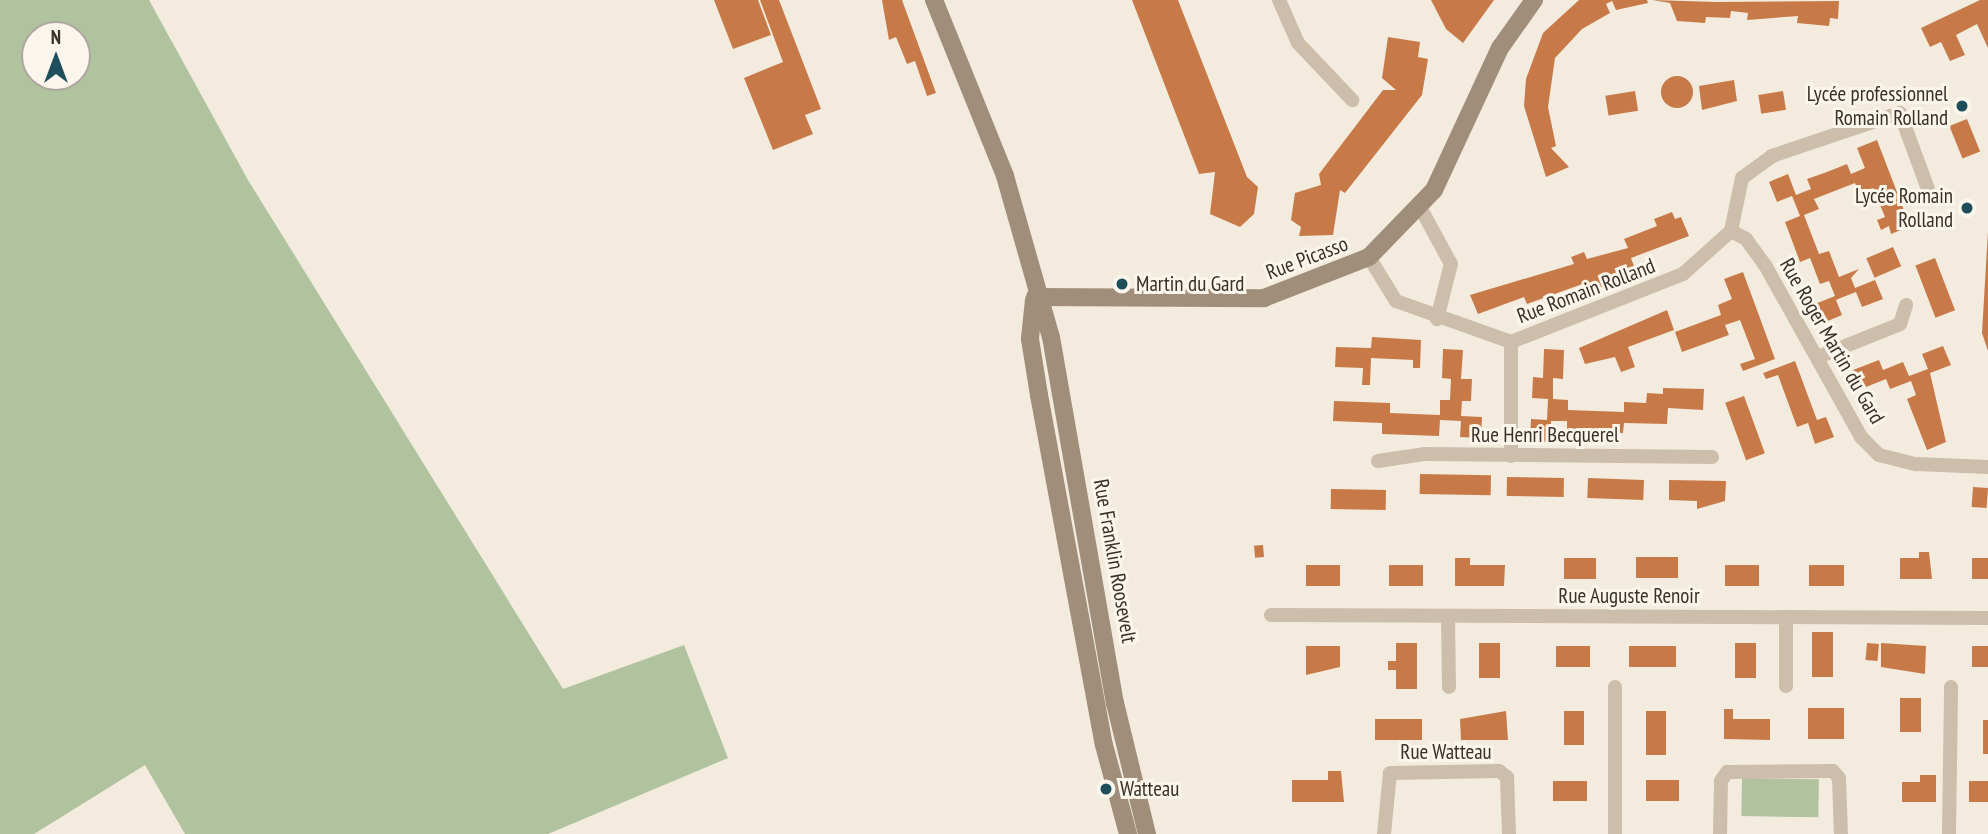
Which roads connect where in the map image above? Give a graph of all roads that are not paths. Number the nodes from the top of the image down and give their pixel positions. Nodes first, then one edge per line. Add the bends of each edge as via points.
1 (934, 0) edge
2 (1279, 0) edge
3 (1534, 0) edge
4 (1352, 100) dead end
5 (1927, 188) dead end
6 (1420, 207) junction
7 (1731, 231) junction
8 (1369, 257) junction
9 (1035, 297) junction
10 (1906, 305) dead end
11 (1437, 319) junction
12 (1511, 342) junction
13 (1818, 357) junction
14 (1511, 456) junction
15 (1712, 457) dead end
16 (1378, 461) dead end
17 (1988, 467) edge
18 (1271, 615) dead end
19 (1448, 616) junction
20 (1786, 617) junction
21 (1988, 618) edge
22 (1786, 686) dead end
23 (1449, 687) dead end
24 (1615, 687) dead end
25 (1951, 687) dead end
26 (1128, 834) edge
27 (1147, 834) edge
28 (1384, 834) edge
29 (1509, 834) edge
30 (1615, 834) edge
31 (1720, 834) edge
32 (1841, 834) edge
33 (1949, 834) edge

1 - 9 main road, Rue Franklin Roosevelt via 1005,176
2 - 4 street via 1298,43
3 - 6 main road, Rue Picasso via 1500,48 1454,155
5 - 7 street via 1904,117 1894,111 1752,166 1737,190
6 - 8 main road, Rue Picasso
6 - 11 street via 1451,264
7 - 12 street, Rue Romain Rolland via 1659,288
7 - 13 street, Rue Roger Martin du Gard via 1750,244
8 - 9 main road, Rue Picasso via 1265,298
8 - 11 street, Rue Romain Rolland via 1395,301
9 - 26 main road, Rue Franklin Roosevelt via 1030,339 1039,396 1104,745
9 - 27 main road, Rue Franklin Roosevelt via 1051,337 1120,729
10 - 13 street via 1900,324
11 - 12 street, Rue Romain Rolland
12 - 14 street
13 - 17 street, Rue Roger Martin du Gard via 1861,437 1879,455 1916,464
14 - 15 street, Rue Henri Becquerel
14 - 16 street, Rue Henri Becquerel via 1425,454
18 - 19 street, Rue Auguste Renoir
19 - 20 street, Rue Auguste Renoir
19 - 23 street
20 - 21 street, Rue Auguste Renoir
20 - 22 street
24 - 30 street
25 - 33 street
28 - 29 street, Rue Watteau via 1390,773 1499,771 1507,777
31 - 32 street via 1721,781 1727,772 1833,771 1839,778

